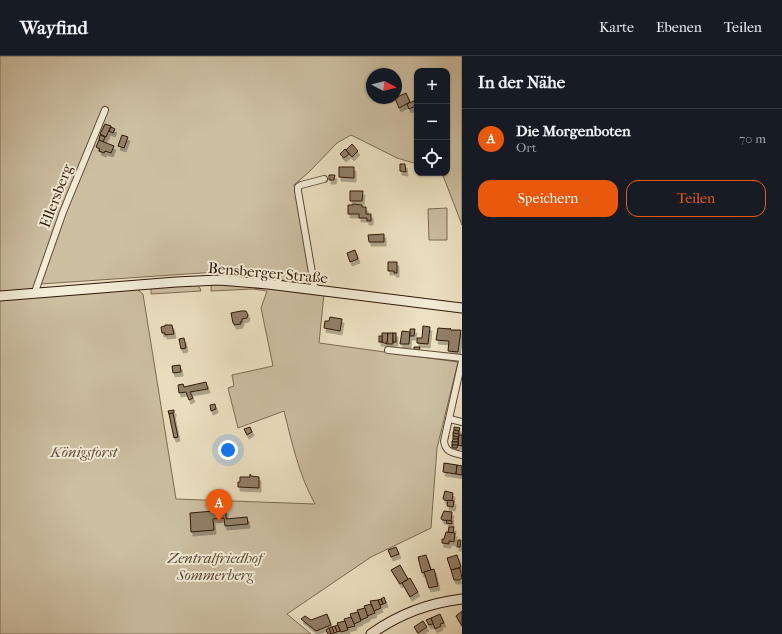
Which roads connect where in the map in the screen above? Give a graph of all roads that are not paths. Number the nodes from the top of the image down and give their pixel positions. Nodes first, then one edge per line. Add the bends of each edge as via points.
1 (104, 110) dead end
2 (324, 179) dead end
3 (314, 290) junction
4 (36, 293) junction
5 (0, 296) edge
6 (462, 308) edge
7 (388, 350) dead end
8 (462, 360) edge
9 (450, 419) junction
10 (462, 422) edge
11 (462, 454) edge
12 (462, 599) edge
13 (371, 634) edge

1 - 4 street, Ellersberg via 63,212
2 - 3 street via 298,187
3 - 4 main road, Bensberger Straße via 219,280
3 - 6 main road, Bensberger Straße
4 - 5 main road, Bensberger Straße
7 - 8 street
8 - 9 street
9 - 10 street
9 - 11 street via 445,446 449,452
12 - 13 main road via 408,612

